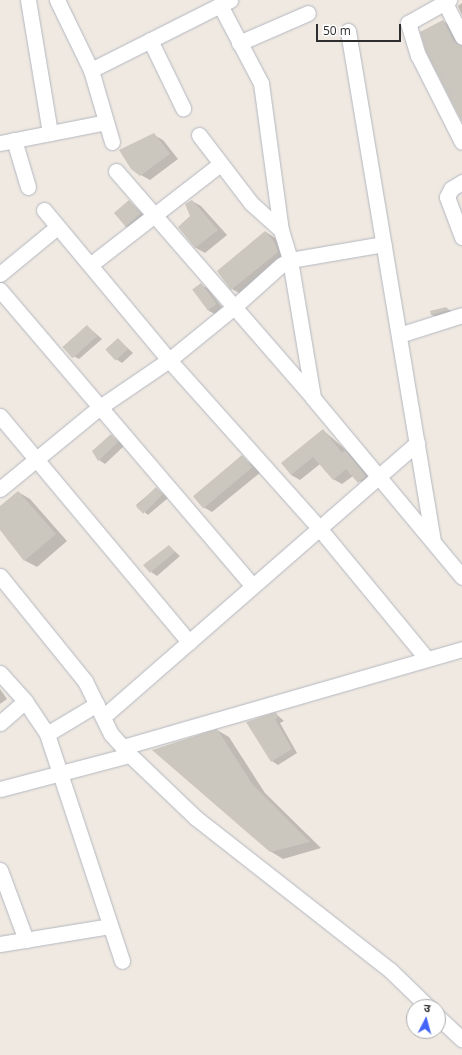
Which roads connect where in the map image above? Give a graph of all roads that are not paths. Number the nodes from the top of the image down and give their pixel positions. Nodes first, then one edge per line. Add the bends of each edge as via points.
1 (28, 0) edge
2 (57, 0) edge
3 (447, 1) edge
4 (225, 3) edge
5 (308, 13) dead end
6 (348, 32) dead end
7 (462, 37) edge
8 (150, 40) junction
9 (240, 43) junction
10 (91, 70) junction
11 (183, 108) dead end
12 (106, 122) junction
13 (50, 133) junction
14 (199, 135) dead end
15 (7, 141) edge
16 (112, 142) dead end
17 (462, 142) edge
18 (220, 164) junction
19 (116, 171) dead end
20 (462, 182) edge
21 (28, 187) dead end
22 (44, 210) dead end
23 (155, 215) junction
24 (57, 227) junction
25 (281, 230) junction
26 (462, 237) edge
27 (384, 244) junction
28 (290, 260) junction
29 (90, 265) junction
30 (0, 274) edge
31 (0, 290) edge
32 (233, 308) junction
33 (462, 315) edge
34 (399, 335) junction
35 (169, 360) junction
36 (313, 398) junction
37 (100, 407) junction
38 (0, 416) edge
39 (417, 443) junction
40 (36, 459) junction
41 (379, 477) junction
42 (0, 489) edge
43 (319, 528) junction
44 (433, 542) junction
45 (0, 576) edge
46 (462, 577) edge
47 (253, 586) junction
48 (189, 642) junction
49 (462, 649) edge
50 (426, 658) junction
51 (0, 673) edge
52 (25, 702) junction
53 (100, 711) junction
54 (0, 723) edge
55 (47, 734) junction
56 (126, 751) junction
57 (60, 773) junction
58 (0, 789) edge
59 (0, 870) edge
60 (110, 926) junction
61 (26, 940) junction
62 (0, 944) edge
63 (122, 961) dead end
64 (420, 999) edge
65 (446, 1024) edge
66 (462, 1039) edge

1 - 13 street
2 - 10 street
3 - 7 street
3 - 17 street via 408,23 418,55
4 - 8 street
4 - 9 street
5 - 9 street
6 - 27 street
8 - 10 street
8 - 11 street
9 - 25 street via 261,83
10 - 12 street
12 - 13 street
12 - 16 street
13 - 15 street
14 - 18 street
15 - 21 street
18 - 23 street
18 - 25 street via 251,203
19 - 23 street
20 - 26 street via 451,189 447,197
22 - 24 street
23 - 29 street
23 - 32 street
24 - 29 street
24 - 30 street
25 - 28 street
27 - 28 street
27 - 34 street
28 - 32 street
28 - 36 street
29 - 35 street
31 - 37 street
32 - 35 street
32 - 36 street
33 - 34 street
34 - 39 street
35 - 37 street
35 - 43 street
36 - 41 street
37 - 40 street
37 - 47 street
38 - 40 street
39 - 41 street
39 - 44 street
40 - 42 street
40 - 48 street
41 - 43 street
41 - 44 street
43 - 47 street
43 - 50 street
44 - 46 street
45 - 53 street via 85,682
47 - 48 street
48 - 53 street
49 - 50 street
50 - 56 street
51 - 52 street
52 - 54 street
52 - 55 street
53 - 55 street
53 - 56 street via 112,734
55 - 57 street
56 - 57 street
56 - 64 street via 196,818 390,970
57 - 58 street
57 - 60 street
59 - 61 street
60 - 61 street
60 - 63 street
61 - 62 street
65 - 66 street

